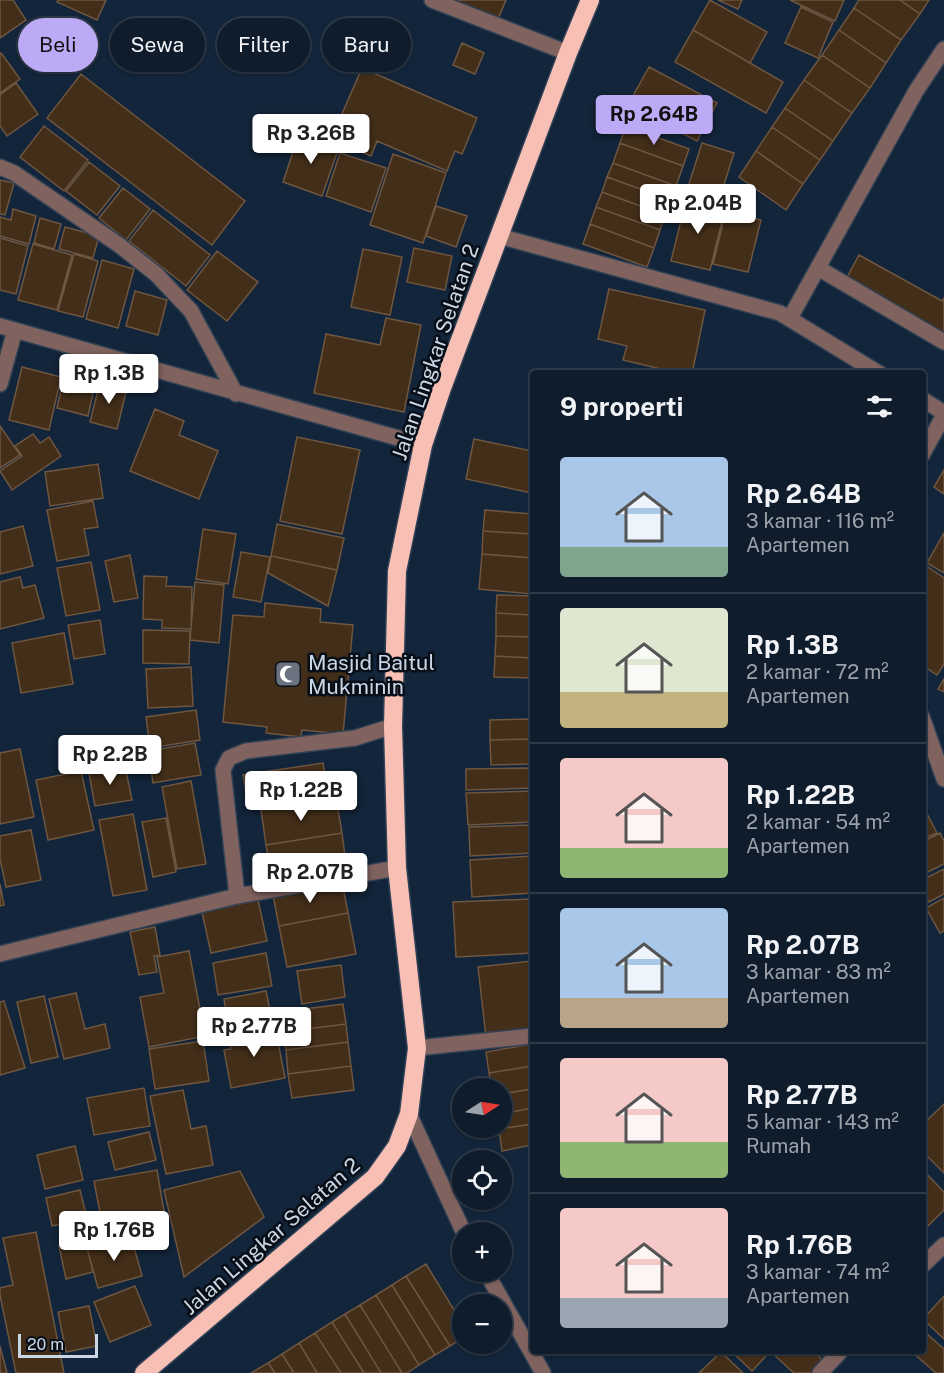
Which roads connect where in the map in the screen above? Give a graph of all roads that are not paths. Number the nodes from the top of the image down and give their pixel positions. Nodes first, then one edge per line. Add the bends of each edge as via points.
1 (432, 0) edge
2 (590, 0) edge
3 (944, 49) edge
4 (568, 53) junction
5 (0, 167) edge
6 (499, 236) junction
7 (818, 268) junction
8 (790, 318) junction
9 (0, 326) edge
10 (15, 330) junction
11 (944, 342) edge
12 (874, 370) edge
13 (0, 384) edge
14 (236, 394) junction
15 (926, 402) edge
16 (944, 414) edge
17 (423, 445) junction
18 (926, 448) edge
19 (393, 726) junction
20 (926, 728) edge
21 (944, 779) edge
22 (397, 868) junction
23 (237, 896) junction
24 (0, 954) edge
25 (530, 1035) edge
26 (417, 1048) junction
27 (409, 1114) junction
28 (460, 1222) edge
29 (944, 1245) edge
30 (926, 1262) edge
31 (492, 1282) edge
32 (530, 1350) edge
33 (532, 1354) edge
34 (838, 1354) edge
35 (144, 1373) edge
36 (543, 1373) edge
37 (820, 1373) edge

1 - 4 street
2 - 4 highway, Jalan Lingkar Selatan 2
3 - 7 street via 915,91
4 - 6 highway, Jalan Lingkar Selatan 2
5 - 14 street via 110,238 156,274 190,311
6 - 8 street
6 - 17 highway, Jalan Lingkar Selatan 2
7 - 8 street
7 - 11 street
8 - 12 street
9 - 10 street
10 - 13 street
10 - 14 street
14 - 17 street
15 - 16 street
16 - 18 street
17 - 19 highway, Jalan Lingkar Selatan 2 via 398,571
19 - 22 highway, Jalan Lingkar Selatan 2
19 - 23 street via 355,738 246,751 229,758 223,770
20 - 21 street
22 - 23 street
22 - 26 highway, Jalan Lingkar Selatan 2
23 - 24 street
25 - 26 street
26 - 27 highway, Jalan Lingkar Selatan 2
27 - 28 street
27 - 35 highway, Jalan Lingkar Selatan 2 via 397,1146 375,1177
29 - 30 street
31 - 32 street
33 - 36 street
34 - 37 street

